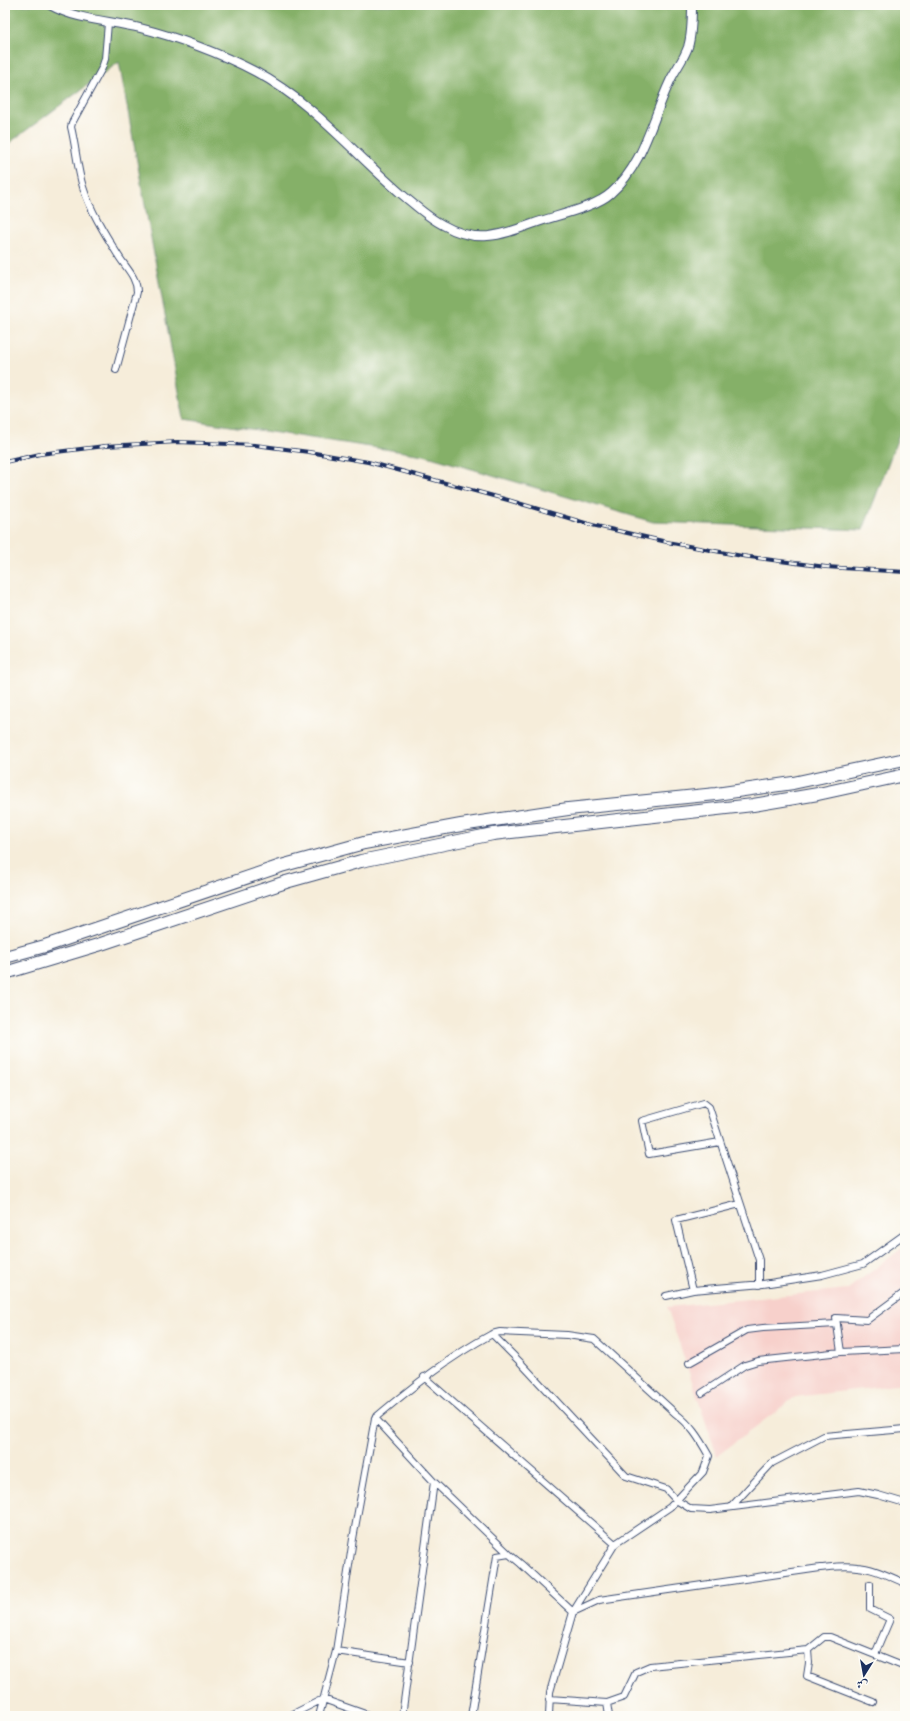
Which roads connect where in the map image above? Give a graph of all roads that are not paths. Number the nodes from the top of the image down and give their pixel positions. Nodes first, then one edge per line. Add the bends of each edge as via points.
1 (50, 5) edge
2 (692, 5) edge
3 (108, 23) junction
4 (116, 370) dead end
5 (905, 759) edge
6 (905, 775) edge
7 (5, 957) edge
8 (5, 973) edge
9 (720, 1142) junction
10 (740, 1204) junction
11 (905, 1234) edge
12 (759, 1285) junction
13 (693, 1290) junction
14 (905, 1292) edge
15 (666, 1296) dead end
16 (837, 1324) junction
17 (492, 1334) junction
18 (905, 1349) edge
19 (841, 1352) junction
20 (689, 1363) dead end
21 (424, 1377) junction
22 (702, 1393) dead end
23 (376, 1418) junction
24 (905, 1429) edge
25 (434, 1482) junction
26 (676, 1500) junction
27 (905, 1503) edge
28 (731, 1507) junction
29 (615, 1544) junction
30 (509, 1554) junction
31 (905, 1583) edge
32 (870, 1584) dead end
33 (573, 1612) junction
34 (808, 1650) junction
35 (336, 1651) junction
36 (875, 1654) junction
37 (410, 1662) junction
38 (905, 1667) edge
39 (323, 1699) junction
40 (549, 1699) junction
41 (873, 1702) dead end
42 (607, 1703) junction
43 (289, 1716) edge
44 (319, 1716) edge
45 (371, 1716) edge
46 (402, 1716) edge
47 (471, 1716) edge
48 (549, 1716) edge
49 (609, 1716) edge

1 - 3 street via 64,13
2 - 3 street via 688,48 670,82 640,154 628,175 610,195 575,210 500,235 475,236 468,236 443,226 424,212 390,184 313,111 290,93 255,72 213,52 140,28
3 - 4 street via 102,68 71,127 83,186 91,207 137,286
5 - 7 highway via 793,783 716,794 568,809 461,824 364,843 281,866 45,946
6 - 8 highway via 753,805 493,834 361,861 286,882 98,945
9 - 9 street via 709,1107 704,1103 642,1121 649,1154
9 - 10 street
10 - 12 street via 759,1260
10 - 13 street via 676,1220
11 - 12 street via 864,1264 822,1275
12 - 13 street
13 - 15 street
14 - 16 street via 867,1320 836,1318
16 - 19 street
16 - 20 street via 747,1330
17 - 21 street via 469,1346
17 - 26 street via 626,1476 666,1489
17 - 26 street via 500,1332 567,1335 594,1339 687,1422 709,1456 703,1472
18 - 19 street
19 - 22 street via 758,1361 745,1365
21 - 23 street
21 - 29 street
23 - 25 street
23 - 35 street
24 - 28 street via 824,1436 772,1463
25 - 30 street
25 - 37 street
26 - 28 street via 691,1509
26 - 29 street via 670,1507
27 - 28 street via 859,1491
29 - 33 street
30 - 33 street
30 - 47 street via 497,1556
31 - 33 street via 859,1566 820,1568 599,1600
32 - 36 street via 870,1609 890,1619
33 - 40 street
34 - 36 street via 824,1637 837,1639
34 - 41 street via 807,1676
34 - 42 street via 650,1666 636,1672 624,1697
35 - 37 street
35 - 39 street
36 - 38 street
37 - 46 street
39 - 43 street
39 - 44 street
39 - 45 street
40 - 42 street
40 - 48 street
42 - 49 street

